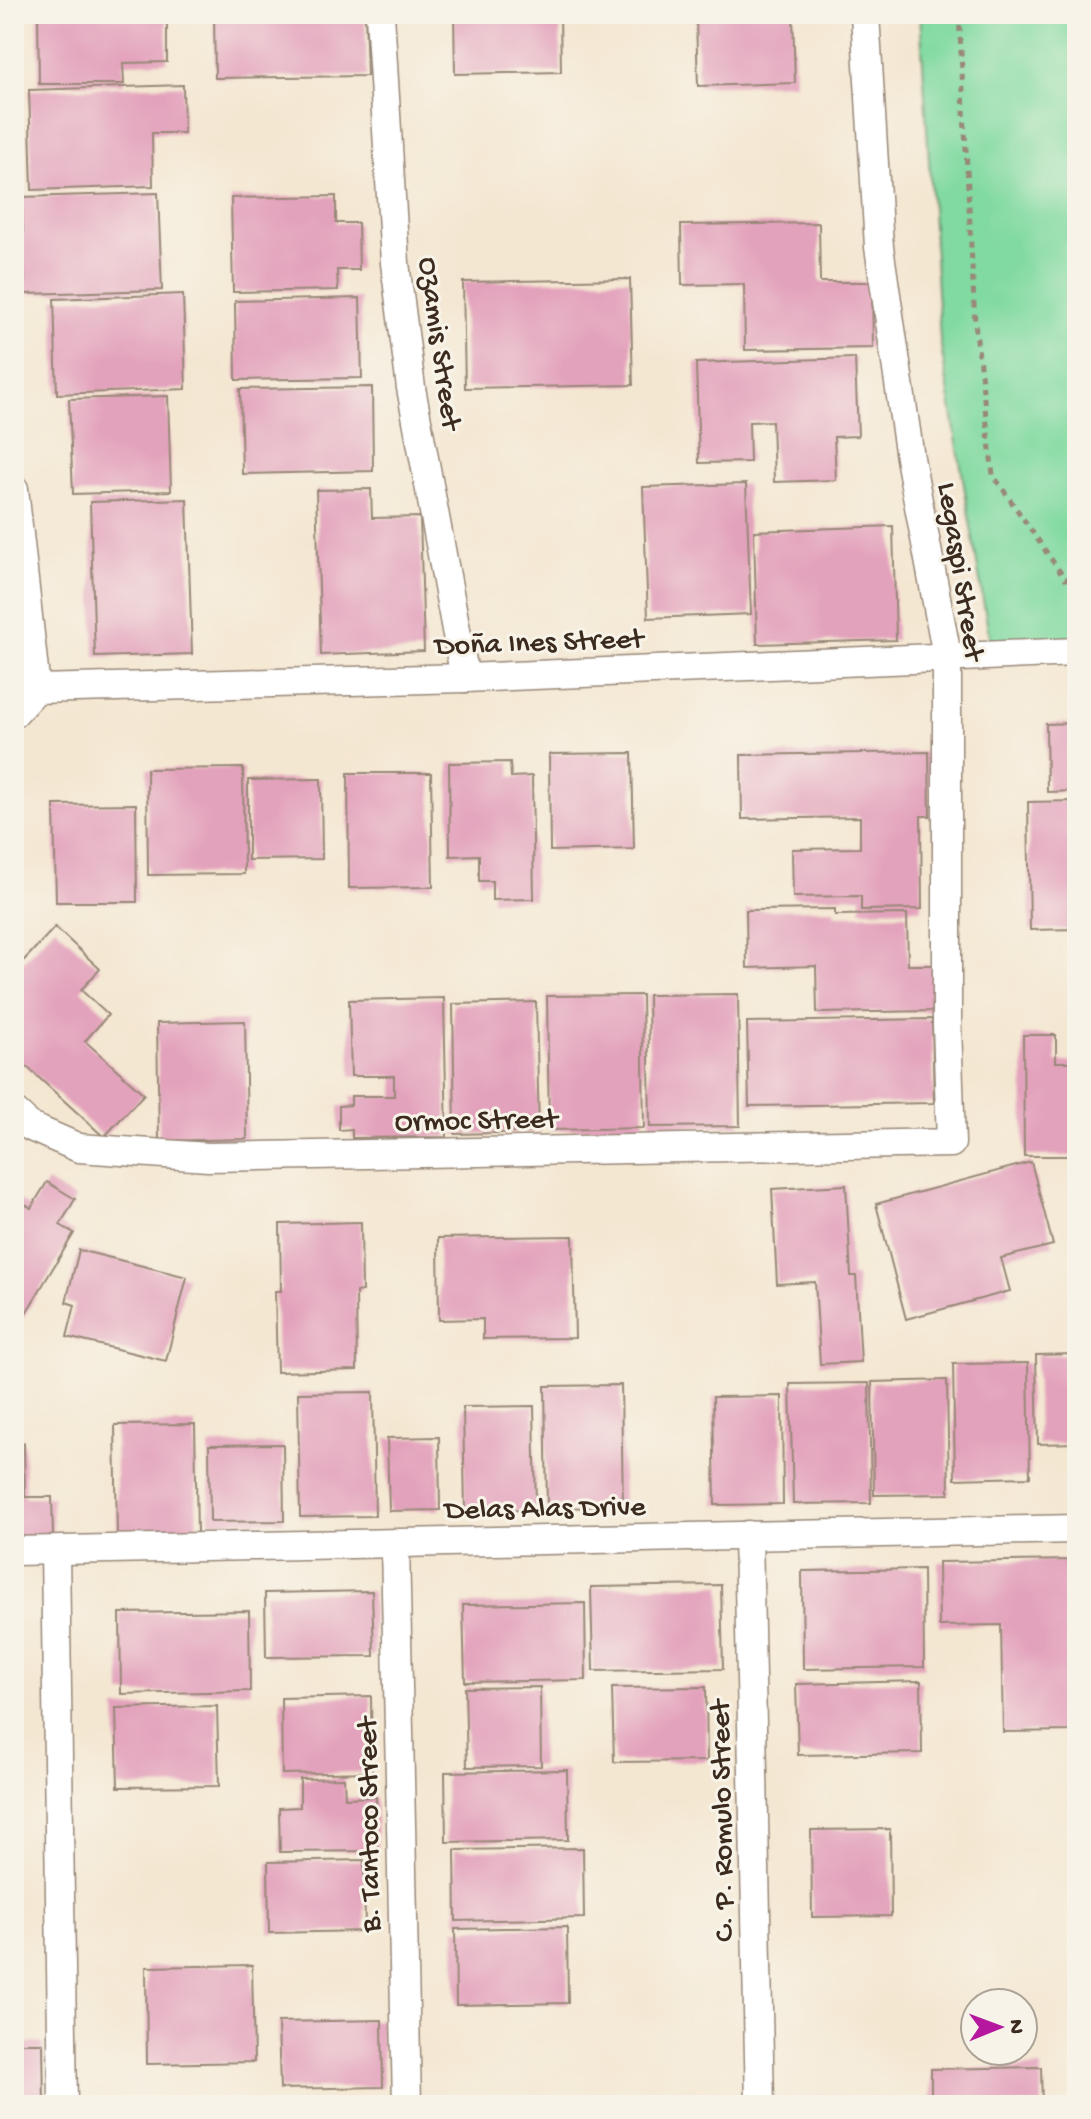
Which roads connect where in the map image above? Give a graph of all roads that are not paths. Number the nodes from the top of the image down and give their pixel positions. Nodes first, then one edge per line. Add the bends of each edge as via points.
1 (380, 14) edge
2 (865, 14) edge
3 (14, 489) edge
4 (1077, 652) edge
5 (947, 656) junction
6 (465, 678) junction
7 (36, 689) junction
8 (14, 713) edge
9 (14, 1112) edge
10 (951, 1143) joint
11 (1077, 1529) edge
12 (748, 1535) junction
13 (395, 1544) junction
14 (14, 1551) edge
15 (55, 1551) junction
16 (63, 2105) edge
17 (407, 2105) edge
18 (760, 2105) edge

1 - 6 street, Ozamis Street via 395,263 411,388
2 - 5 street, Legaspi Street via 879,247 910,458
3 - 7 street
4 - 5 street, Doña Ines Street
5 - 6 street, Doña Ines Street
5 - 10 street, Legaspi Street
6 - 7 street, Doña Ines Street
7 - 8 street
9 - 10 street, Ormoc Street via 31,1127 79,1148 208,1157
11 - 12 street, Delas Alas Drive
12 - 13 street, Delas Alas Drive
12 - 18 street, C. P. Romulo Street
13 - 15 street, Delas Alas Drive
13 - 17 street, B. Tantoco Street
14 - 15 street, Delas Alas Drive
15 - 16 street

